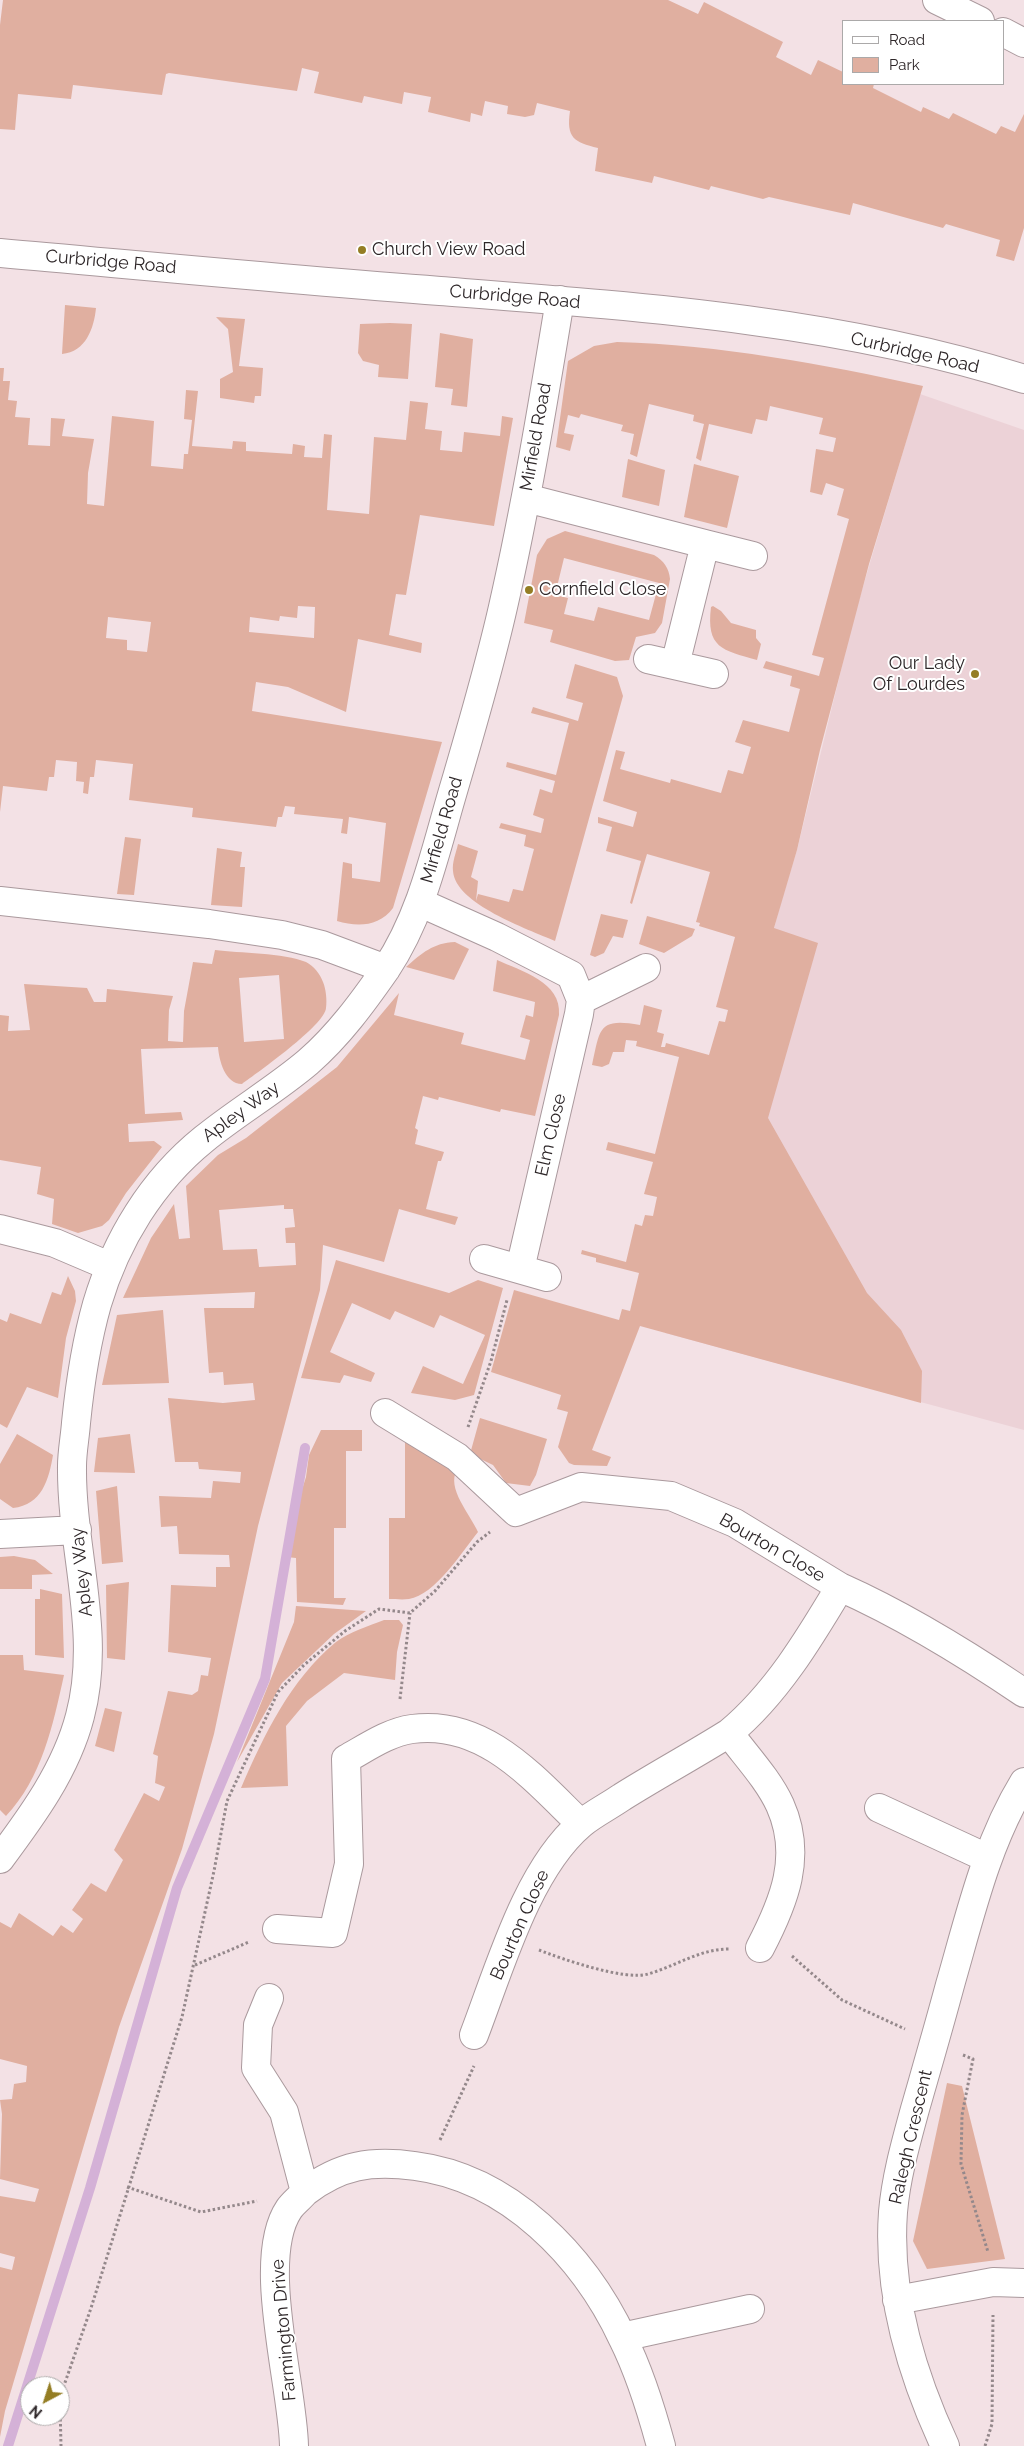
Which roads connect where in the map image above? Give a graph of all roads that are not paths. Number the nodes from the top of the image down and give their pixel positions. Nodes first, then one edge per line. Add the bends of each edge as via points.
1 (937, 0) edge
2 (978, 20) edge
3 (1004, 33) edge
4 (1024, 43) edge
5 (0, 253) edge
6 (560, 300) junction
7 (1022, 373) edge
8 (526, 498) junction
9 (705, 544) junction
10 (753, 556) dead end
11 (648, 659) dead end
12 (675, 665) junction
13 (714, 674) dead end
14 (0, 902) edge
15 (421, 903) junction
16 (646, 968) dead end
17 (386, 969) junction
18 (581, 1000) junction
19 (0, 1229) edge
20 (484, 1259) dead end
21 (109, 1266) junction
22 (520, 1269) junction
23 (547, 1277) dead end
24 (385, 1413) dead end
25 (77, 1530) junction
26 (0, 1534) edge
27 (840, 1587) junction
28 (1024, 1694) edge
29 (729, 1733) junction
30 (1024, 1782) edge
31 (879, 1808) dead end
32 (581, 1824) junction
33 (987, 1858) junction
34 (0, 1859) edge
35 (277, 1929) road end
36 (763, 1941) road end
37 (269, 1998) dead end
38 (474, 2035) road end
39 (305, 2192) junction
40 (1024, 2283) edge
41 (897, 2300) junction
42 (750, 2309) dead end
43 (622, 2337) junction
44 (294, 2446) edge
45 (661, 2446) edge
46 (945, 2446) edge

1 - 2 street
3 - 4 street
5 - 6 street, Curbridge Road
6 - 7 street, Curbridge Road via 752,321 899,346
6 - 8 street, Mirfield Road
8 - 9 street
8 - 15 street, Mirfield Road via 488,666
9 - 10 street
9 - 12 street
11 - 12 street
12 - 13 street
14 - 17 street via 282,935 322,945
15 - 17 street, Mirfield Road via 403,943
15 - 18 street via 572,974
16 - 18 street
17 - 21 street, Apley Way via 350,1020 311,1060 201,1141 171,1171 133,1220
18 - 22 street, Elm Close
19 - 21 street via 55,1243
20 - 22 street
21 - 25 street, Apley Way via 92,1323 79,1391 72,1465
22 - 23 street
24 - 27 street, Bourton Close via 457,1456 516,1512 581,1487 671,1496 734,1523
25 - 26 street
25 - 34 street, Apley Way via 89,1660 80,1714 62,1765
27 - 28 street, Bourton Close via 884,1606
27 - 29 street, Bourton Close via 788,1667 762,1701
29 - 32 street, Bourton Close
29 - 36 street via 780,1805 789,1834 791,1860 788,1881
30 - 33 street, Ralegh Crescent
31 - 33 street
32 - 35 street via 516,1764 466,1733 441,1728 397,1733 346,1758 349,1864 333,1933
32 - 38 street, Bourton Close via 543,1871 511,1940
33 - 41 street, Ralegh Crescent via 900,2170 894,2211 893,2267
37 - 39 street via 258,2025 256,2068 284,2112
39 - 43 street, Farmington Drive via 320,2180 348,2167 373,2163 427,2167 488,2189 518,2207 577,2265
39 - 44 street, Farmington Drive via 289,2209 280,2228 275,2255 277,2301
40 - 41 street via 993,2282
41 - 46 street, Ralegh Crescent via 914,2373
42 - 43 street
43 - 45 street, Farmington Drive via 649,2403

